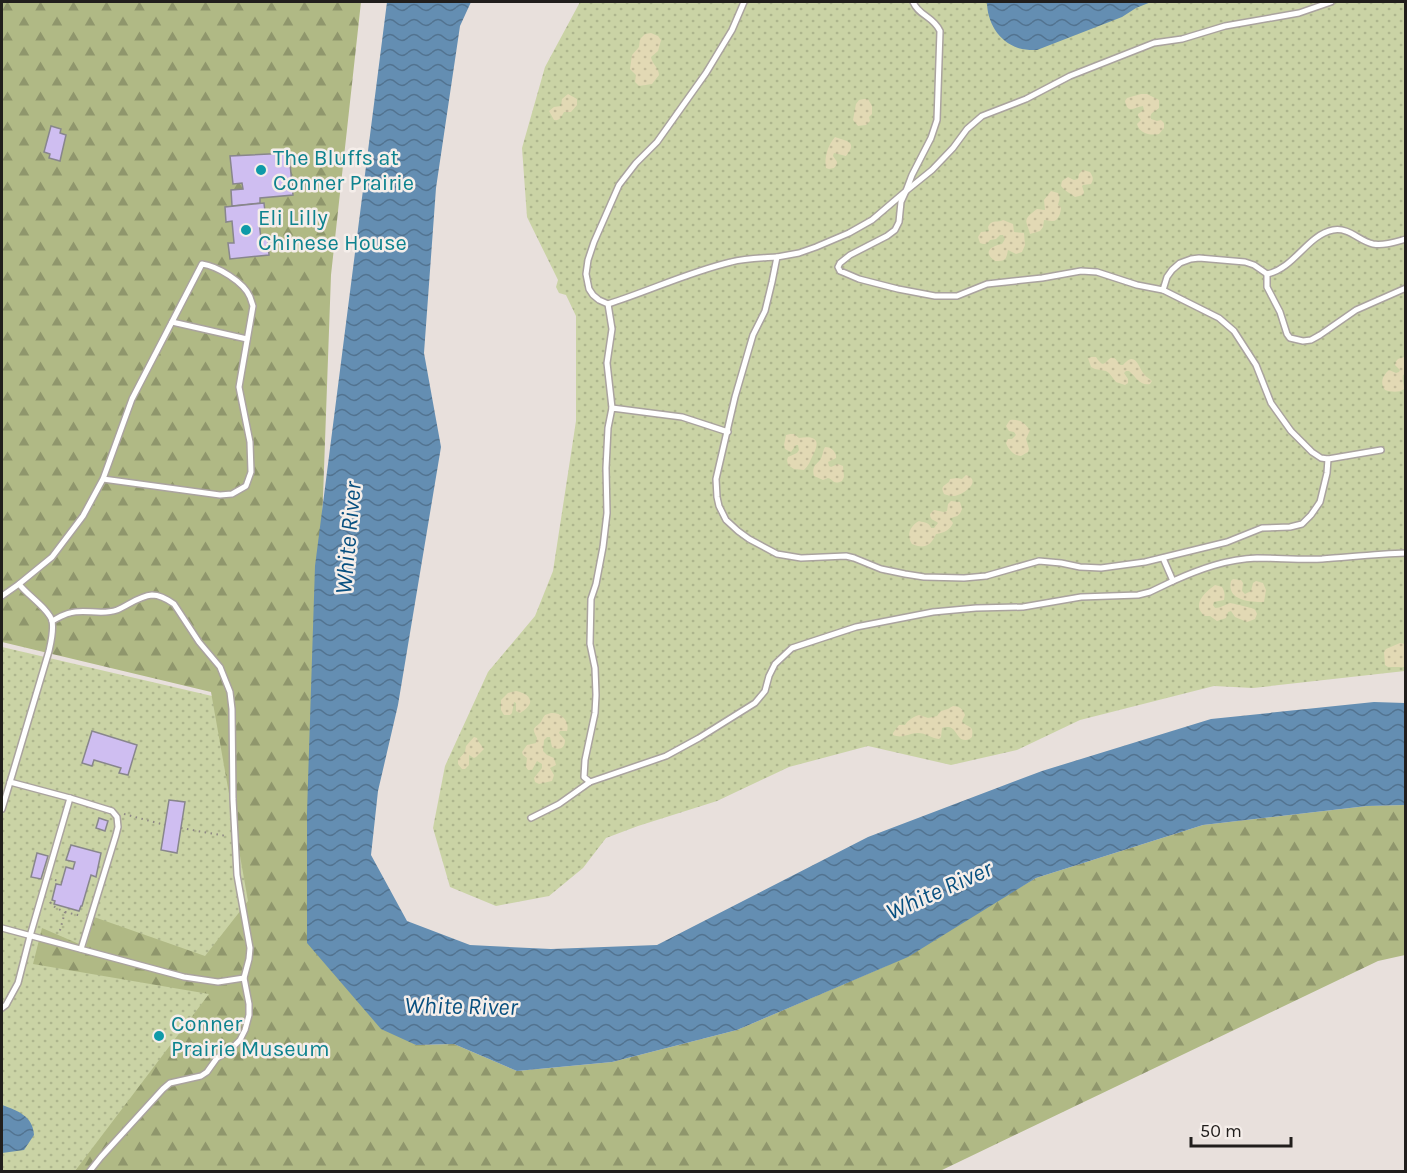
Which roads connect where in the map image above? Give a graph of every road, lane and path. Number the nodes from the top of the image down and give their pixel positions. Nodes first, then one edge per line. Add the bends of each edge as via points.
1 (744, 2) edge
2 (913, 2) edge
3 (1331, 2) edge
4 (906, 191) junction
5 (1406, 239) edge
6 (777, 257) junction
7 (1267, 274) junction
8 (1406, 288) edge
9 (1162, 290) junction
10 (608, 304) junction
11 (172, 322) junction
12 (247, 339) junction
13 (612, 408) junction
14 (728, 432) junction
15 (1382, 450) dead end
16 (1328, 459) junction
17 (103, 479) junction
18 (1406, 553) edge
19 (1163, 558) junction
20 (1173, 581) junction
21 (19, 584) junction
22 (2, 596) edge
23 (52, 621) junction
24 (10, 782) junction
25 (590, 782) junction
26 (70, 798) junction
27 (2, 809) edge
28 (112, 811) junction
29 (531, 818) dead end
30 (165, 825) dead end
31 (181, 828) dead end
32 (235, 837) junction
33 (49, 900) dead end
34 (65, 912) junction
35 (91, 917) junction
36 (2, 928) edge
37 (30, 936) junction
38 (56, 943) junction
39 (81, 949) junction
40 (244, 978) junction
41 (2, 1008) edge
42 (89, 1172) edge

1 - 10 lane via 706,74 657,142 619,184 586,267 589,289
2 - 4 lane via 935,22 940,42 937,120
3 - 4 lane via 1299,13 1154,43 1070,76 977,120 932,170
4 - 6 lane via 872,220 849,233 799,253
4 - 9 lane via 896,230 850,255 840,263 840,270 859,279 935,296 957,296 987,284 1081,270
5 - 7 lane via 1372,244 1344,230 1331,230
6 - 10 lane via 712,267
6 - 14 lane via 765,311 753,335
7 - 8 lane via 1267,287 1287,334 1303,341 1320,335 1356,310
7 - 9 lane via 1245,262 1191,259 1172,270
9 - 16 lane via 1219,318 1234,331 1256,366 1271,403 1291,431 1312,452
10 - 13 lane via 612,329 607,363
11 - 12 lane
11 - 12 lane via 202,264 231,276 249,294 253,306
11 - 17 lane via 132,399
12 - 17 lane via 239,387 250,442 251,472 246,486 220,495
13 - 14 lane via 681,417
13 - 25 lane via 605,536 591,599 590,644 596,695 584,777
14 - 19 lane via 716,479 719,506 738,531 777,554 807,558 846,556 898,573 964,578 1039,561 1101,568
15 - 16 lane
16 - 19 lane via 1320,502 1302,524 1262,528 1227,542
17 - 21 lane via 83,516 52,557
18 - 20 lane via 1238,560
19 - 20 lane
20 - 25 lane via 1138,595 933,612 856,627 792,648 775,664 765,691 754,702 666,756
21 - 22 lane
21 - 23 lane
23 - 24 lane via 49,651
23 - 32 lane via 70,612 114,611 150,595 174,604 220,667 230,692
24 - 26 lane
24 - 27 lane
25 - 29 lane
26 - 28 lane
26 - 37 lane
28 - 30 path
28 - 35 lane via 118,827
31 - 32 path
32 - 40 lane via 237,875 250,948
33 - 34 path
34 - 35 path
34 - 38 path
35 - 39 lane
36 - 37 lane
37 - 38 lane
37 - 41 lane via 18,983
38 - 39 lane
39 - 40 lane via 184,977 218,982
40 - 42 lane via 249,1015 240,1040 201,1076 170,1083 163,1089

